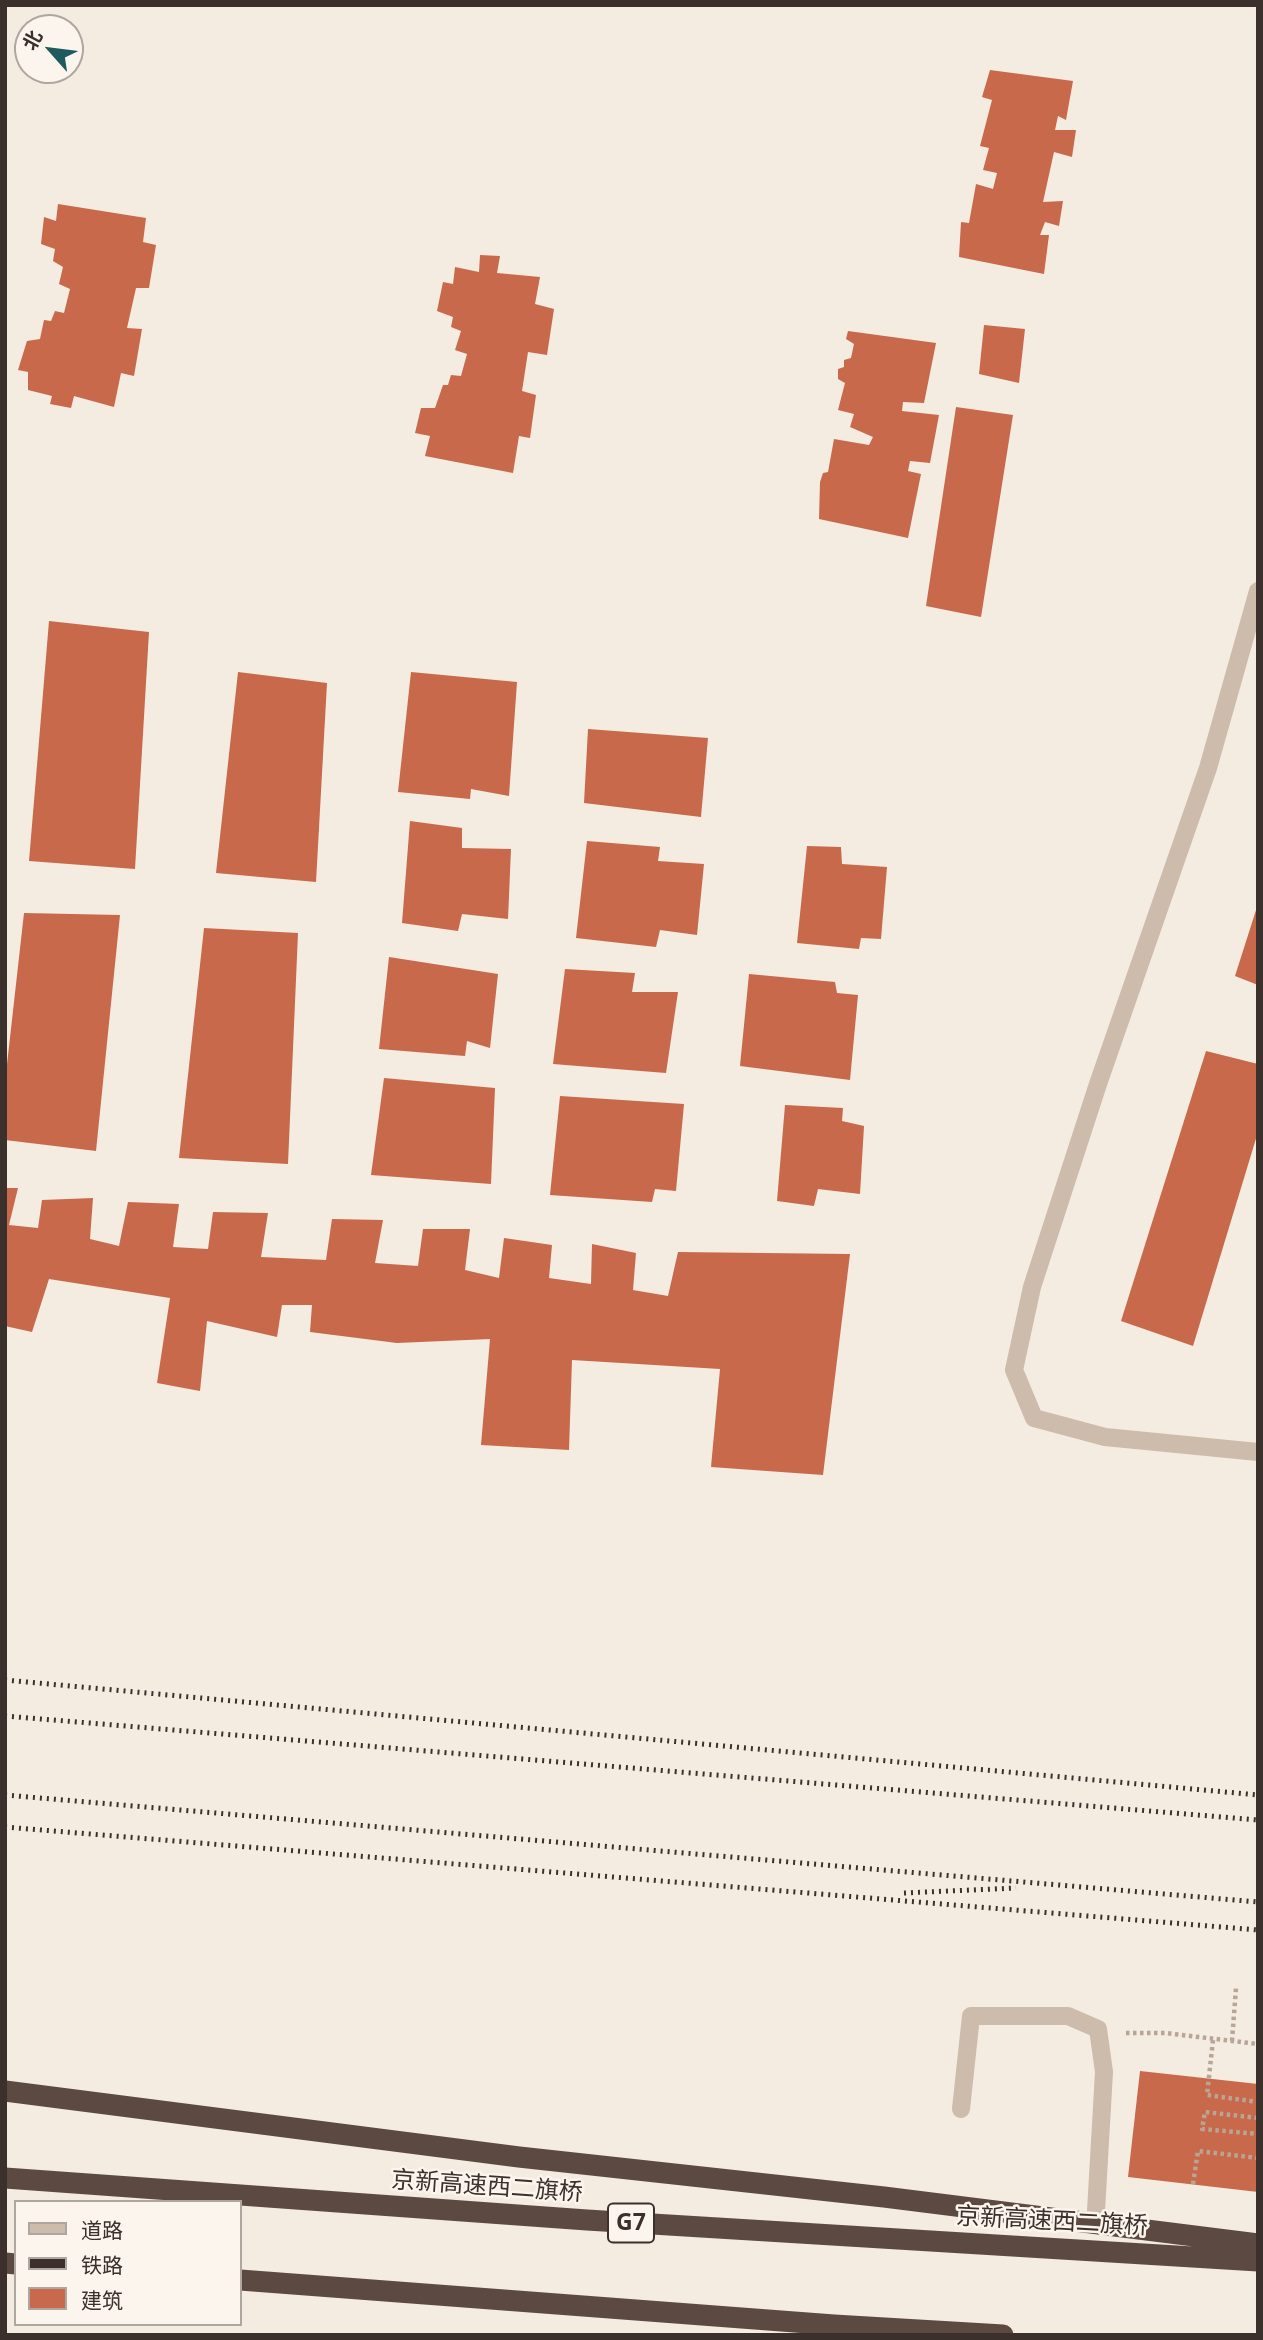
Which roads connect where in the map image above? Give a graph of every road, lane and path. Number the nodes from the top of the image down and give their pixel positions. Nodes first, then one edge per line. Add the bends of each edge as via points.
1 (1258, 591) edge
2 (1258, 1452) edge
3 (1236, 1988) dead end
4 (1213, 2040) junction
5 (1232, 2041) junction
6 (1258, 2044) edge
7 (1102, 2049) junction
8 (5, 2091) edge
9 (1258, 2102) edge
10 (961, 2109) dead end
11 (1258, 2118) edge
12 (1258, 2134) edge
13 (1258, 2158) edge
14 (5, 2178) edge
15 (1192, 2184) dead end
16 (1097, 2211) dead end
17 (1258, 2244) edge
18 (1258, 2261) edge
19 (242, 2280) edge
20 (1003, 2335) edge

1 - 2 street via 1208,768 1032,1287 1014,1370 1034,1418 1105,1437
3 - 5 path
4 - 5 path
4 - 7 path via 1124,2033
4 - 9 path via 1207,2095
5 - 6 path
7 - 10 street via 1098,2029 1068,2016 971,2016
7 - 16 street
8 - 17 highway
11 - 12 path via 1205,2112 1202,2129
13 - 15 path via 1198,2151
14 - 18 highway, 京新高速西二旗桥 / G7
19 - 20 highway

